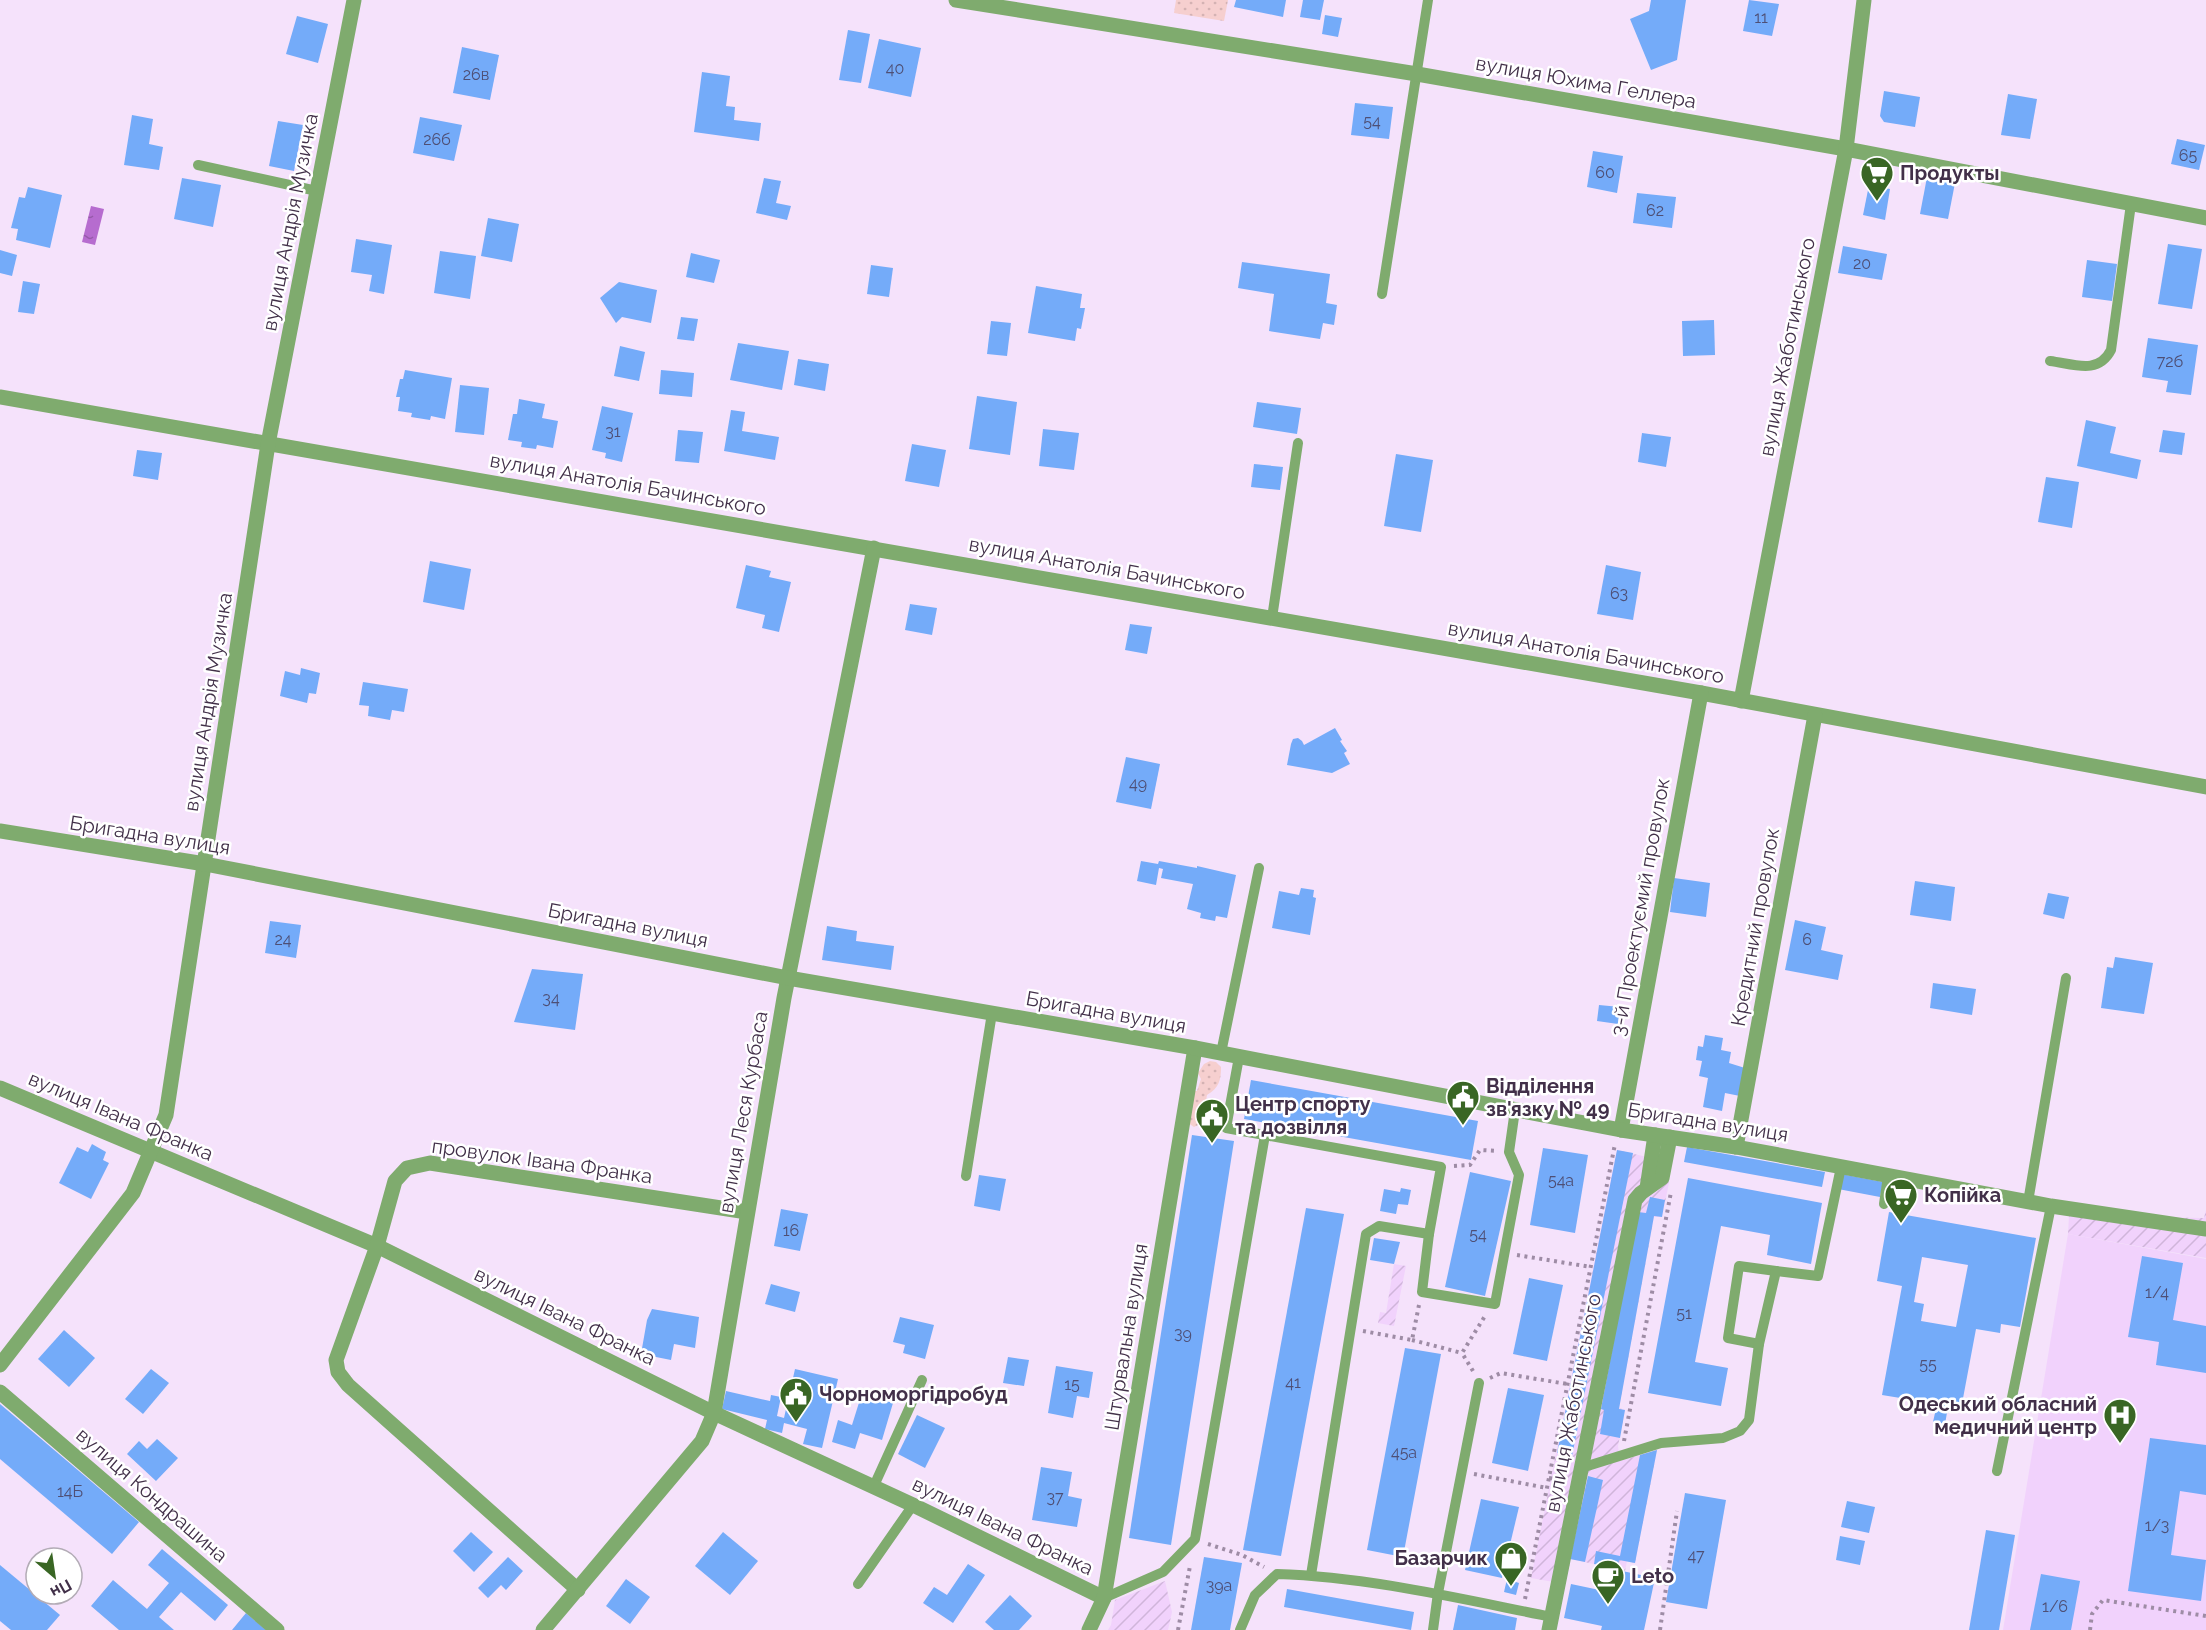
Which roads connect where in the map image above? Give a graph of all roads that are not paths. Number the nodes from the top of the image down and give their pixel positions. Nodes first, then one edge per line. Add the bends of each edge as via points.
1 (354, 0) edge
2 (956, 0) edge
3 (1428, 0) edge
4 (1864, 0) edge
5 (974, 2) edge
6 (1417, 74) junction
7 (1846, 149) junction
8 (198, 165) dead end
9 (317, 191) junction
10 (2132, 204) junction
11 (2206, 218) edge
12 (1382, 294) dead end
13 (2050, 361) dead end
14 (0, 397) edge
15 (1298, 443) dead end
16 (268, 444) junction
17 (874, 548) junction
18 (1272, 618) junction
19 (1701, 693) junction
20 (1741, 701) junction
21 (1815, 715) junction
22 (2206, 787) edge
23 (0, 831) edge
24 (205, 864) junction
25 (1259, 868) dead end
26 (788, 978) junction
27 (2066, 978) dead end
28 (992, 1013) junction
29 (1195, 1048) junction
30 (1221, 1053) junction
31 (1239, 1057) junction
32 (0, 1088) edge
33 (1515, 1110) junction
34 (1619, 1129) junction
35 (1265, 1135) junction
36 (1654, 1135) junction
37 (1670, 1137) junction
38 (1736, 1147) junction
39 (152, 1152) junction
40 (1842, 1167) junction
41 (966, 1176) dead end
42 (1888, 1176) junction
43 (1647, 1188) junction
44 (2028, 1202) junction
45 (1884, 1204) dead end
46 (2051, 1206) junction
47 (747, 1212) junction
48 (2206, 1229) edge
49 (1429, 1234) junction
50 (377, 1246) junction
51 (1776, 1272) junction
52 (1759, 1344) junction
53 (0, 1365) edge
54 (922, 1380) dead end
55 (1479, 1383) road end
56 (0, 1392) edge
57 (714, 1413) junction
58 (1582, 1464) junction
59 (1997, 1471) dead end
60 (873, 1488) junction
61 (913, 1505) junction
62 (1311, 1575) junction
63 (858, 1584) dead end
64 (578, 1590) junction
65 (1438, 1593) junction
66 (1104, 1598) junction
67 (1551, 1623) edge
68 (277, 1630) edge
69 (543, 1630) edge
70 (1089, 1630) edge
71 (1240, 1630) edge
72 (1433, 1630) edge

1 - 9 street, вулиця Андрія Музичка
2 - 5 street, вулиця Юхима Геллера
3 - 6 lane
4 - 7 street, вулиця Жаботинського
5 - 6 street, вулиця Юхима Геллера
6 - 7 street, вулиця Юхима Геллера
6 - 12 lane
7 - 10 street, вулиця Юхима Геллера
7 - 20 street, вулиця Жаботинського
8 - 9 lane
9 - 16 street, вулиця Андрія Музичка
10 - 11 street, вулиця Юхима Геллера
10 - 13 lane via 2111,350 2106,360 2094,366
14 - 16 street, вулиця Анатолія Бачинського
15 - 18 lane
16 - 17 street, вулиця Анатолія Бачинського
16 - 24 street, вулиця Андрія Музичка
17 - 18 street, вулиця Анатолія Бачинського
17 - 26 street, вулиця Леся Курбаса
18 - 19 street, вулиця Анатолія Бачинського
19 - 20 street, вулиця Анатолія Бачинського
19 - 34 street, 3-й Проектуємий провулок
20 - 21 street, вулиця Анатолія Бачинського
21 - 22 street, вулиця Анатолія Бачинського
21 - 38 street, Кредитний провулок
23 - 24 street, Бригадна вулиця
24 - 26 street, Бригадна вулиця
24 - 39 street, вулиця Андрія Музичка via 166,1114
25 - 30 lane
26 - 28 street, Бригадна вулиця
26 - 47 street, вулиця Леся Курбаса
27 - 44 lane
28 - 29 street, Бригадна вулиця
28 - 41 lane
29 - 30 street, Бригадна вулиця
29 - 66 street, Штурвальна вулиця
30 - 31 street, Бригадна вулиця
31 - 33 street, Бригадна вулиця
31 - 35 lane via 1226,1128
32 - 39 street, вулиця Івана Франка
33 - 34 street, Бригадна вулиця
33 - 49 lane via 1509,1152 1519,1175 1495,1304 1422,1292
34 - 36 street, Бригадна вулиця
35 - 49 lane via 1441,1167
35 - 66 lane via 1195,1539 1163,1572
36 - 37 street, Бригадна вулиця
36 - 43 street, вулиця Жаботинського
37 - 38 street, Бригадна вулиця
37 - 43 street, вулиця Жаботинського via 1662,1178
38 - 40 street, Бригадна вулиця
39 - 50 street, вулиця Івана Франка
39 - 53 street, вулиця Андрія Музичка via 133,1193
40 - 42 street, Бригадна вулиця
40 - 51 lane via 1818,1276
42 - 44 street, Бригадна вулиця
42 - 45 lane
43 - 58 street, вулиця Жаботинського via 1635,1200
44 - 46 street, Бригадна вулиця
46 - 48 street, Бригадна вулиця
46 - 59 lane
47 - 50 street, провулок Івана Франка via 430,1163 407,1168 394,1181
47 - 57 street, вулиця Леся Курбаса
49 - 62 lane via 1379,1226 1366,1234
50 - 57 street, вулиця Івана Франка
50 - 64 street, провулок Івана Франка via 336,1360 338,1372
51 - 52 lane
51 - 52 lane via 1739,1266 1728,1338
52 - 58 lane via 1749,1419 1740,1431 1723,1438 1661,1443
54 - 60 lane
55 - 65 lane
56 - 68 street, вулиця Кондрашина
57 - 60 street, вулиця Івана Франка
57 - 64 street, вулиця Леся Курбаса via 702,1442
58 - 67 street, вулиця Жаботинського
60 - 61 street, вулиця Івана Франка
61 - 63 lane
61 - 66 street, вулиця Івана Франка
62 - 65 lane
62 - 71 lane via 1277,1574 1255,1595
64 - 69 street, вулиця Леся Курбаса
65 - 67 lane via 1522,1611
65 - 72 lane
66 - 70 street, Штурвальна вулиця

